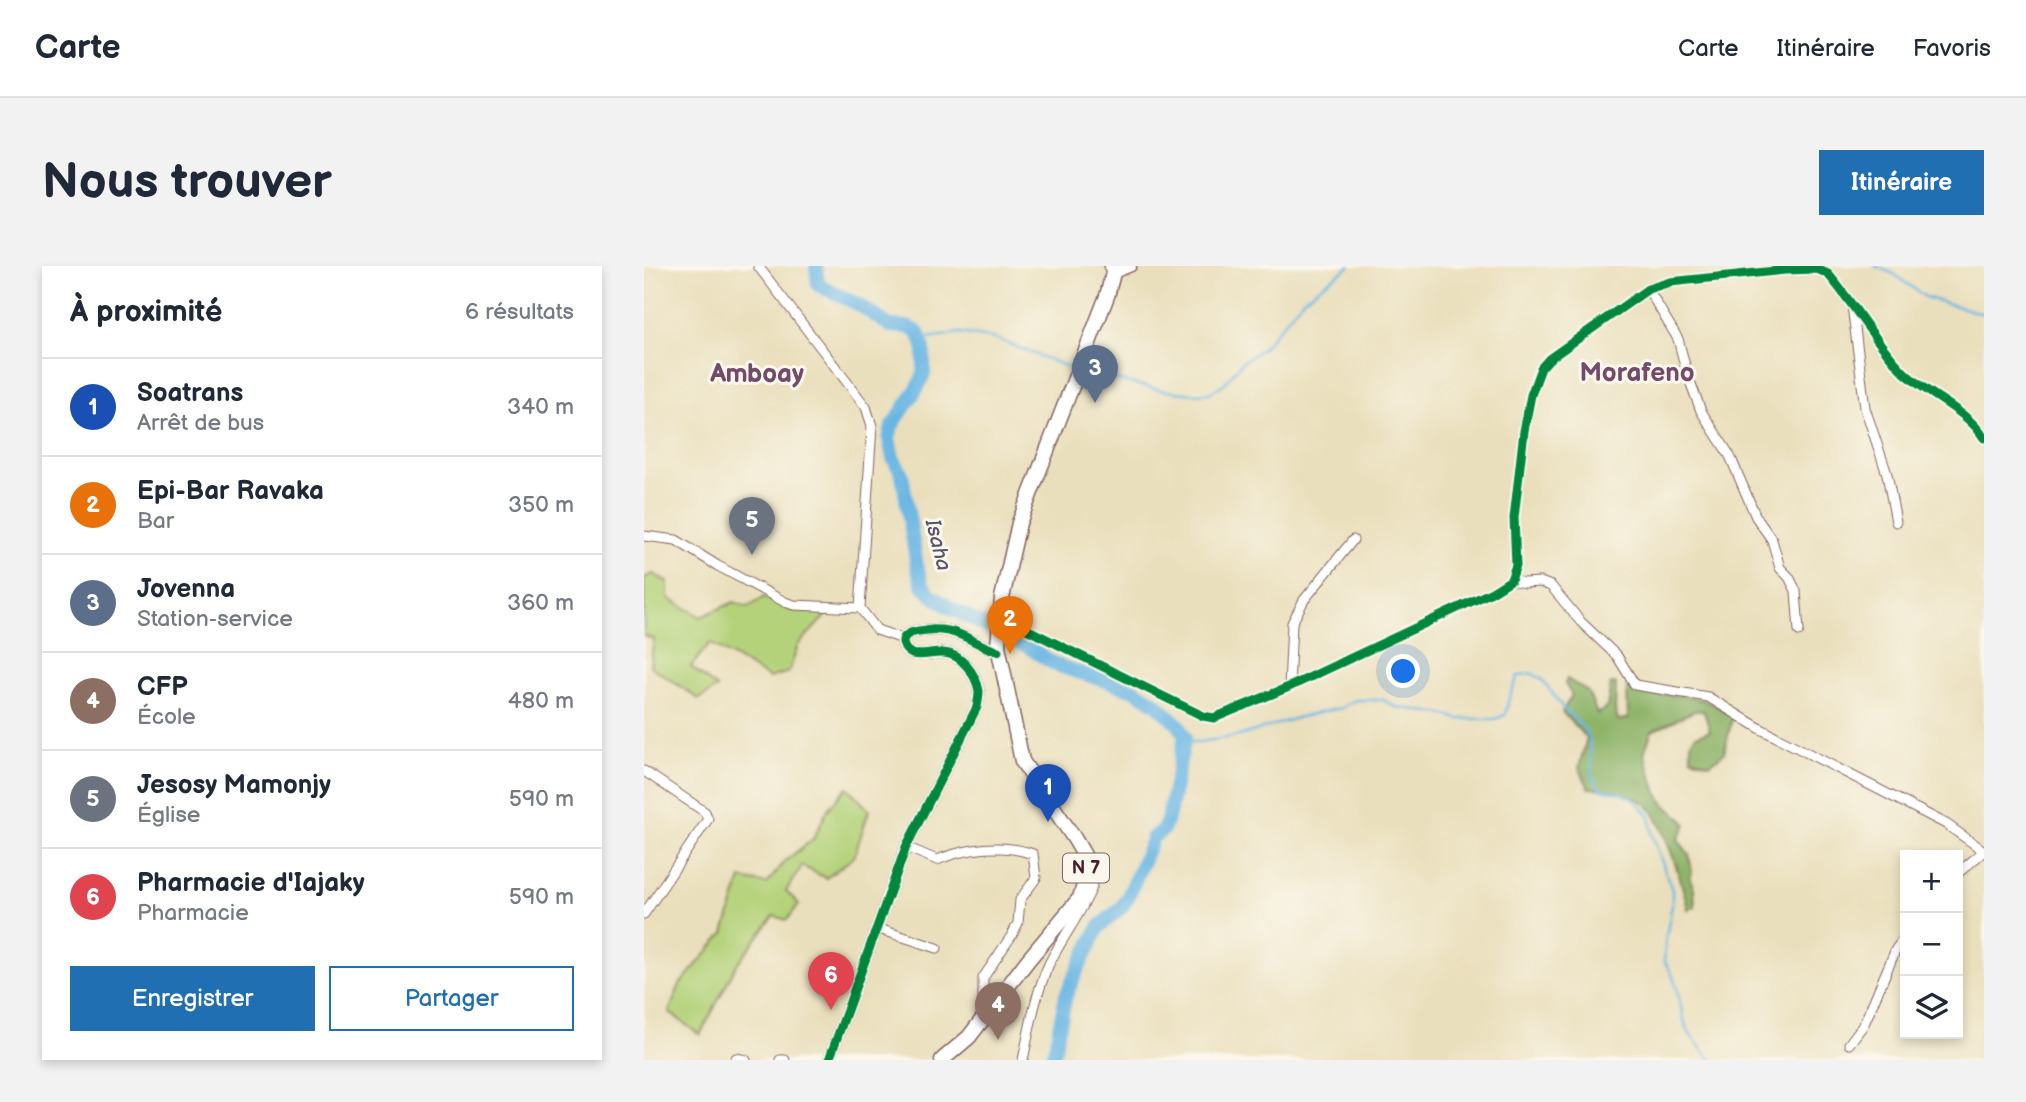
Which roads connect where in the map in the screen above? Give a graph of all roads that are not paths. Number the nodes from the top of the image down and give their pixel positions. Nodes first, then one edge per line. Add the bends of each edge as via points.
1 (758, 266) edge
2 (1131, 266) edge
3 (1114, 268) edge
4 (1648, 289) junction
5 (1852, 302) junction
6 (1984, 438) edge
7 (1896, 522) dead end
8 (644, 536) edge
9 (1353, 540) dead end
10 (1511, 580) junction
11 (860, 608) junction
12 (1000, 621) junction
13 (1799, 631) dead end
14 (903, 639) junction
15 (998, 648) junction
16 (1289, 687) junction
17 (644, 771) edge
18 (906, 847) junction
19 (1984, 851) edge
20 (1963, 869) edge
21 (1087, 875) junction
22 (644, 914) edge
23 (876, 928) junction
24 (1900, 944) edge
25 (937, 948) dead end
26 (990, 1008) junction
27 (1849, 1044) dead end
28 (829, 1060) edge
29 (942, 1060) edge
30 (1023, 1060) edge

1 - 11 street via 870,416
2 - 3 street
3 - 12 main road, N 7 via 1019,523
4 - 5 street via 1686,278 1817,270 1828,274
4 - 10 street via 1541,368 1524,431 1514,518 1516,565
4 - 13 street via 1678,339 1701,411 1730,456 1756,517 1772,540 1780,568 1796,591
5 - 6 street via 1902,370 1973,423
5 - 7 street via 1865,408 1887,474
8 - 11 street via 677,540 785,602
9 - 16 street via 1304,600 1292,623
10 - 16 street
10 - 19 street via 1551,586 1617,656 1636,685 1708,697 1946,824
11 - 14 street via 877,629
12 - 15 main road, N 7
12 - 16 street via 1203,716 1228,714
14 - 15 street via 918,631 947,631 986,648
14 - 18 street via 912,654 956,656 971,671 979,691 977,707
15 - 21 main road, N 7 via 1022,761 1084,855
17 - 22 street via 705,812 708,819
18 - 23 street
18 - 26 street via 937,860 1008,847 1033,855 1036,878 1020,900 1018,923 983,978 983,998
19 - 20 street
21 - 26 main road, N 7 via 1080,898
21 - 30 street via 1092,887 1035,998
23 - 25 street
23 - 28 street
24 - 27 street via 1864,1024
26 - 29 main road, N 7 via 968,1037

